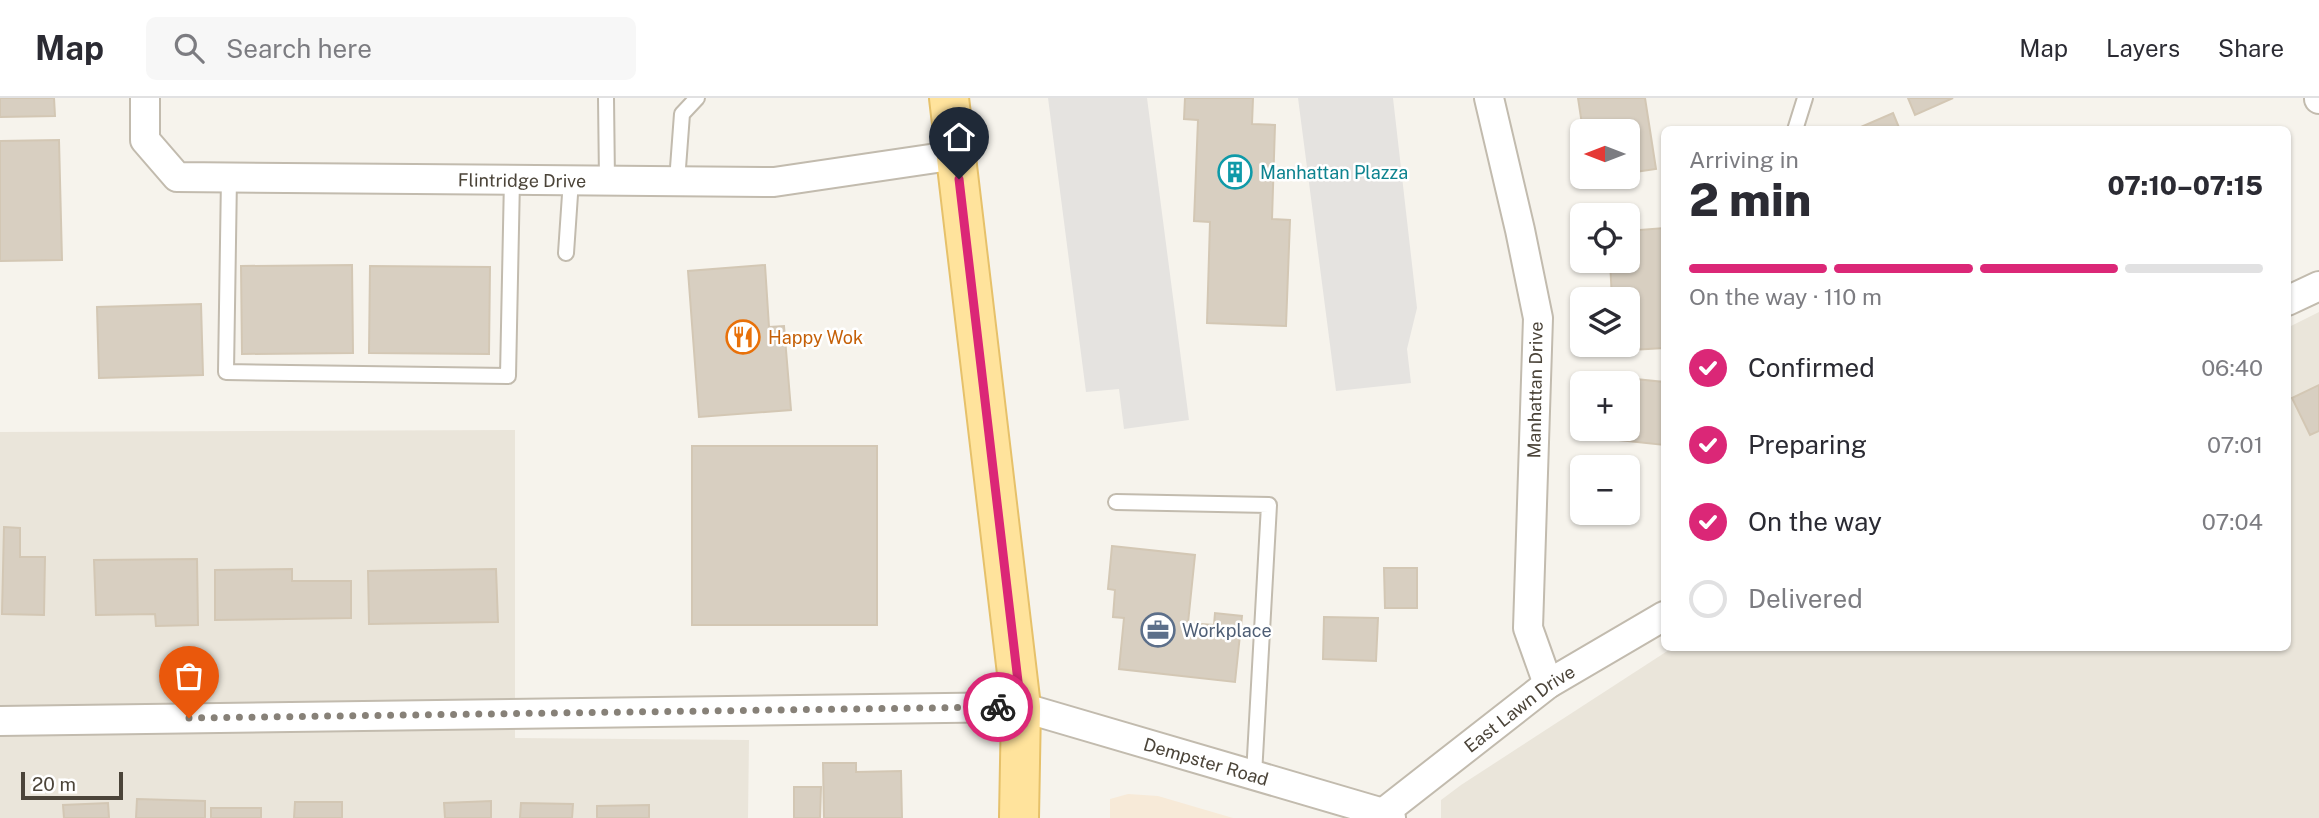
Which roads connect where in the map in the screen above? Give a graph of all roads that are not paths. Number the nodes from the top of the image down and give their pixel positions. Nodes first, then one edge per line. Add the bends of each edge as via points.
1 (145, 98) edge
2 (606, 98) edge
3 (698, 98) edge
4 (949, 98) edge
5 (1489, 98) edge
6 (1805, 98) edge
7 (1796, 126) edge
8 (957, 155) junction
9 (229, 177) junction
10 (512, 179) junction
11 (571, 180) junction
12 (607, 180) junction
13 (677, 181) junction
14 (566, 253) dead end
15 (2319, 286) edge
16 (2291, 299) edge
17 (1116, 502) dead end
18 (1661, 618) edge
19 (1548, 684) junction
20 (1021, 707) junction
21 (0, 721) edge
22 (1254, 775) junction
23 (1387, 815) edge
24 (1019, 818) edge

1 - 9 street, Flintridge Drive via 145,140 177,177
2 - 12 lane
3 - 13 lane via 682,114
4 - 8 main road
5 - 19 street, Manhattan Drive via 1538,318 1528,628
6 - 7 lane
8 - 13 street, Flintridge Drive via 774,182
8 - 20 main road
9 - 10 street, Flintridge Drive
9 - 10 lane via 226,372 508,376
10 - 11 street, Flintridge Drive
11 - 12 street, Flintridge Drive
11 - 14 lane
12 - 13 street, Flintridge Drive
15 - 16 street
17 - 22 lane via 1269,505
18 - 19 street, East Lawn Drive
19 - 23 street, East Lawn Drive
20 - 21 street, Dempster Road
20 - 22 street, Dempster Road
20 - 24 main road
22 - 23 street, Dempster Road

